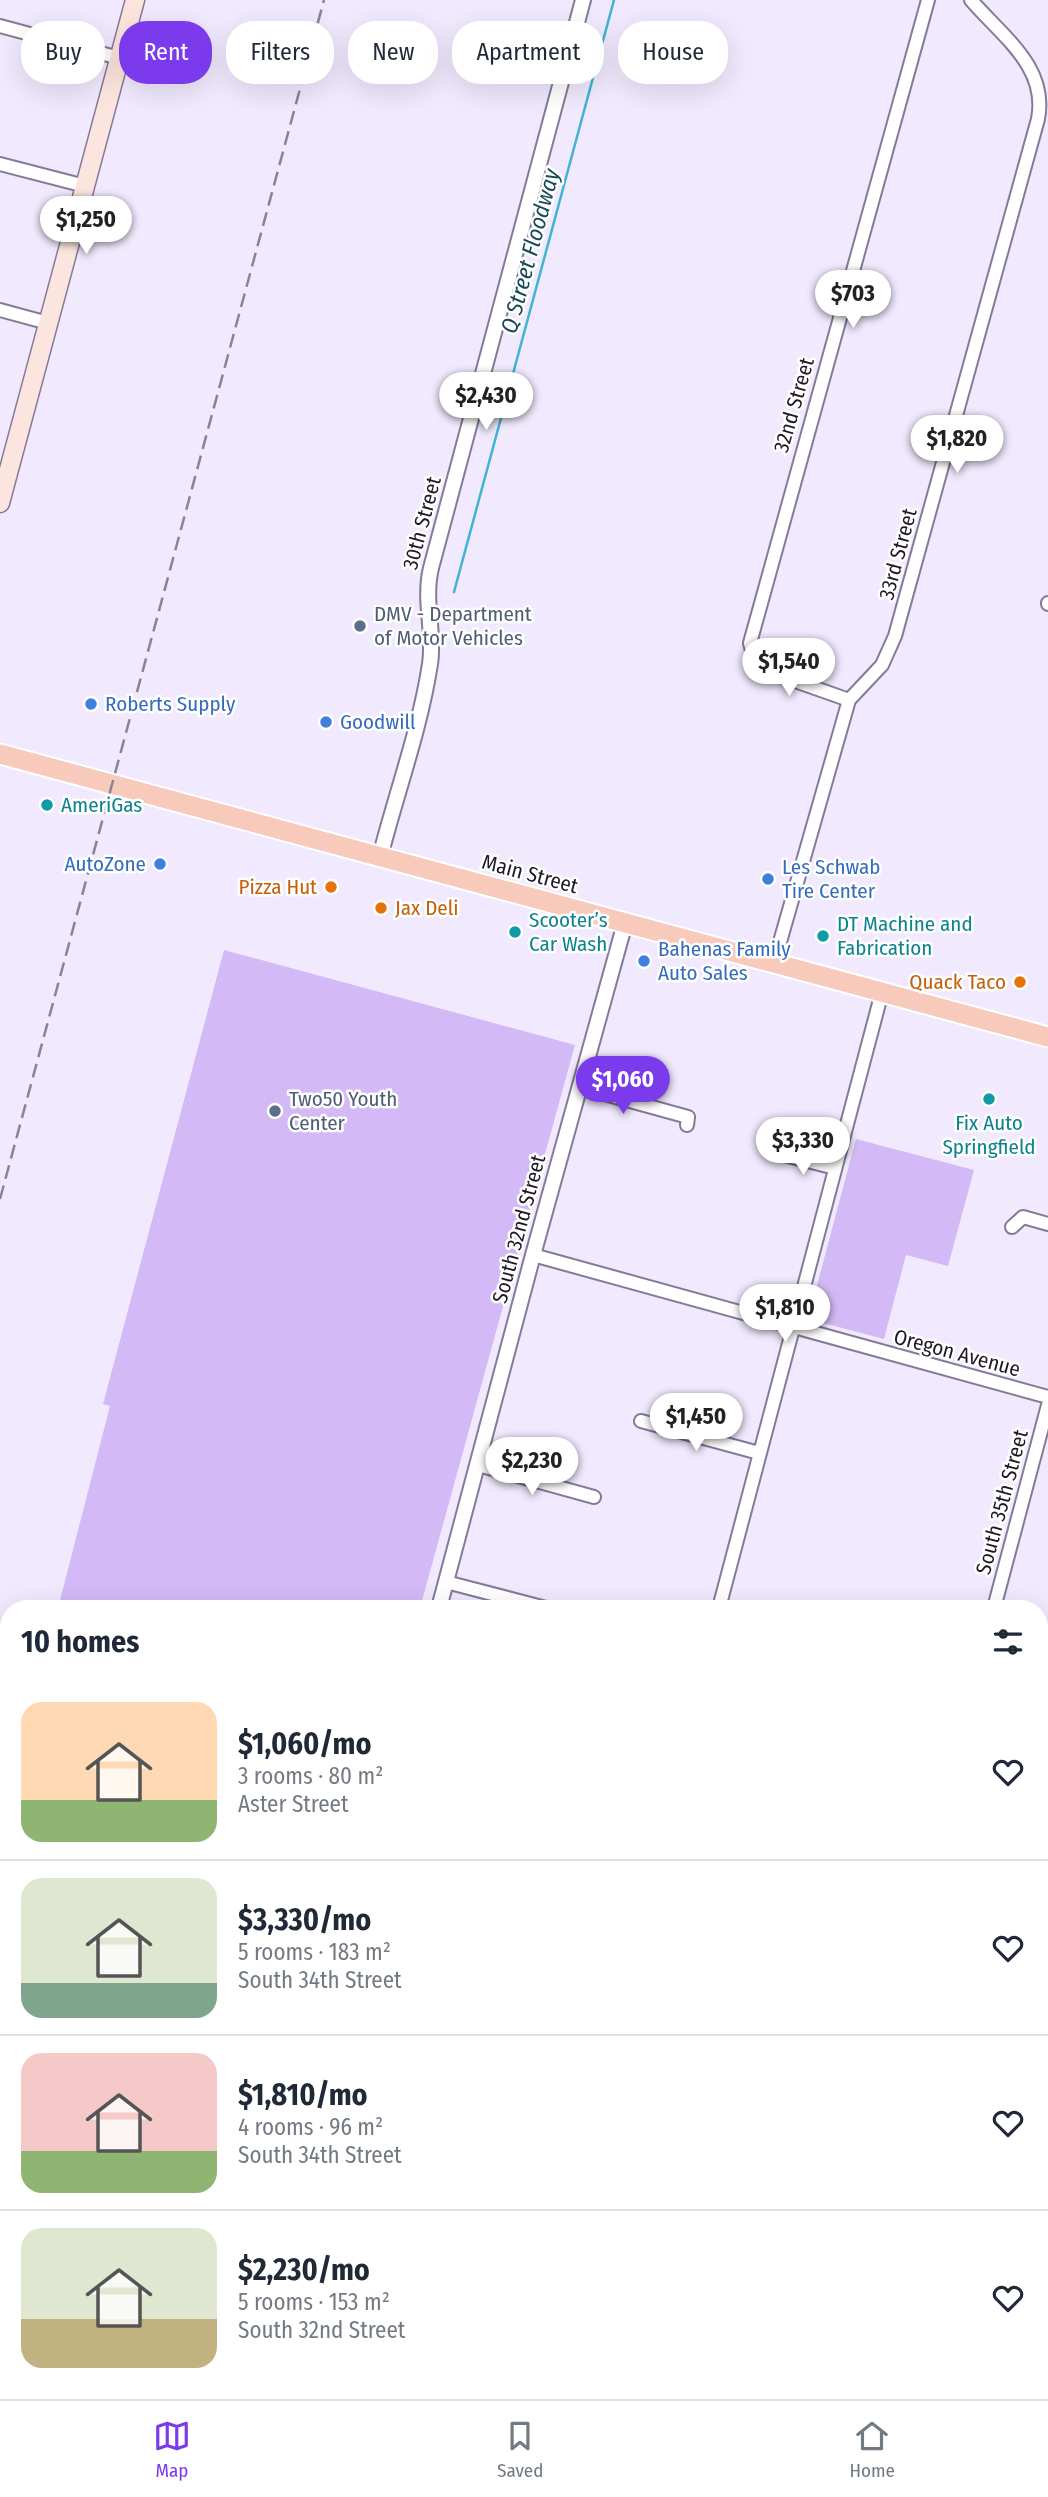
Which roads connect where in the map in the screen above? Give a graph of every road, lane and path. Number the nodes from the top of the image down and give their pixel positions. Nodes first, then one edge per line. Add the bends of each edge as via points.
1 (135, 0) edge
2 (583, 0) edge
3 (928, 0) edge
4 (971, 0) edge
5 (129, 21) edge
6 (0, 26) edge
7 (119, 58) joint
8 (0, 164) edge
9 (85, 186) junction
10 (0, 310) edge
11 (48, 323) junction
12 (0, 503) edge
13 (849, 700) junction
14 (0, 754) edge
15 (380, 857) junction
16 (625, 923) junction
17 (774, 963) junction
18 (882, 992) junction
19 (1048, 1037) edge
20 (579, 1087) junction
21 (687, 1125) dead end
22 (780, 1154) dead end
23 (835, 1168) junction
24 (1048, 1224) edge
25 (1012, 1227) dead end
26 (533, 1255) junction
27 (792, 1329) junction
28 (1048, 1397) edge
29 (1048, 1405) edge
30 (641, 1421) dead end
31 (759, 1452) junction
32 (478, 1465) junction
33 (594, 1497) dead end
34 (446, 1582) junction
35 (441, 1600) edge
36 (515, 1600) edge
37 (721, 1600) edge
38 (996, 1600) edge

1 - 5 main road
2 - 15 street, 30th Street via 429,575 426,604 431,658
3 - 13 street, 32nd Street via 752,625 754,659 764,670
4 - 13 street, 33rd Street via 1034,72 1041,104 895,636 883,665
6 - 7 street
7 - 9 main road
8 - 9 street
9 - 11 main road
10 - 11 street
11 - 12 main road
13 - 17 street, 33rd Street
14 - 15 main road, Main Street
15 - 16 main road, Main Street
16 - 17 main road, Main Street
16 - 20 street, South 32nd Street
17 - 18 main road, Main Street
18 - 19 main road, Main Street
18 - 23 street
20 - 21 street via 688,1117
20 - 26 street, South 32nd Street
22 - 23 street
23 - 27 street
24 - 25 street via 1023,1217
26 - 27 street, Oregon Avenue
26 - 32 street, South 32nd Street
27 - 28 street, Oregon Avenue
27 - 31 street
29 - 38 street, South 35th Street
30 - 31 street
31 - 37 street
32 - 33 street
32 - 34 street, South 32nd Street
34 - 35 street, South 32nd Street
34 - 36 street

